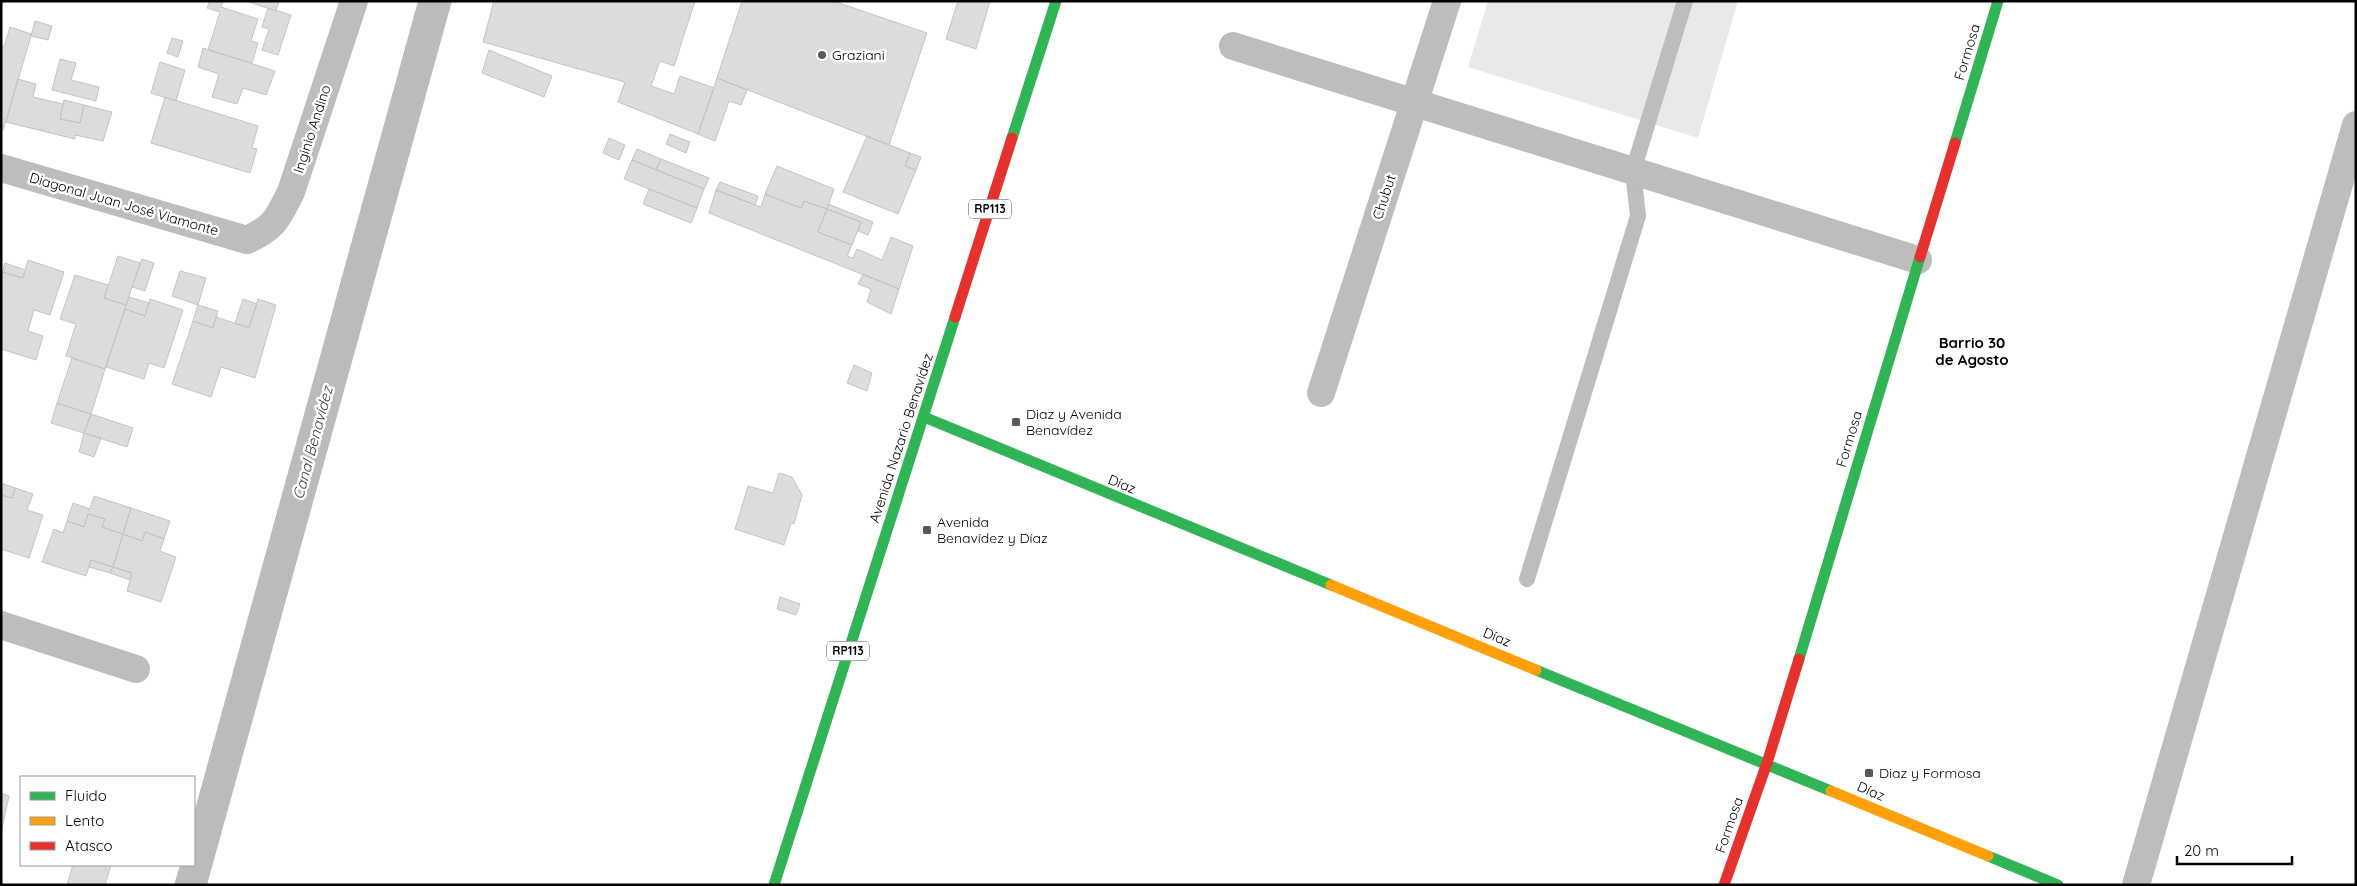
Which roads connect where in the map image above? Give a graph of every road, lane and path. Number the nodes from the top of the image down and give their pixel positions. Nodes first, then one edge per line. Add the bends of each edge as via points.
1 (354, 1) edge
2 (1056, 1) edge
3 (1447, 1) edge
4 (1685, 1) edge
5 (1998, 1) edge
6 (1233, 46) dead end
7 (1415, 103) junction
8 (2356, 125) edge
9 (1, 168) edge
10 (1633, 171) junction
11 (247, 240) joint
12 (1918, 260) junction
13 (1321, 393) dead end
14 (924, 417) junction
15 (1527, 579) dead end
16 (1, 625) edge
17 (136, 669) dead end
18 (1766, 763) junction
19 (774, 885) edge
20 (1724, 885) edge
21 (2058, 885) edge
22 (2136, 885) edge

1 - 11 street, Inginio Andino via 291,192 277,219 266,231
2 - 14 street, Avenida Nazario Benavídez / RP113
3 - 7 street, Chubut
4 - 10 lane
5 - 12 street, Formosa
6 - 7 street
7 - 10 street
7 - 13 street, Chubut
8 - 22 street
9 - 11 street, Diagonal Juan José Viamonte
10 - 12 street
10 - 15 lane via 1638,216
12 - 18 street, Formosa
14 - 18 street, Díaz
14 - 19 street, Avenida Nazario Benavídez / RP113
16 - 17 street
18 - 20 street, Formosa
18 - 21 street, Díaz

